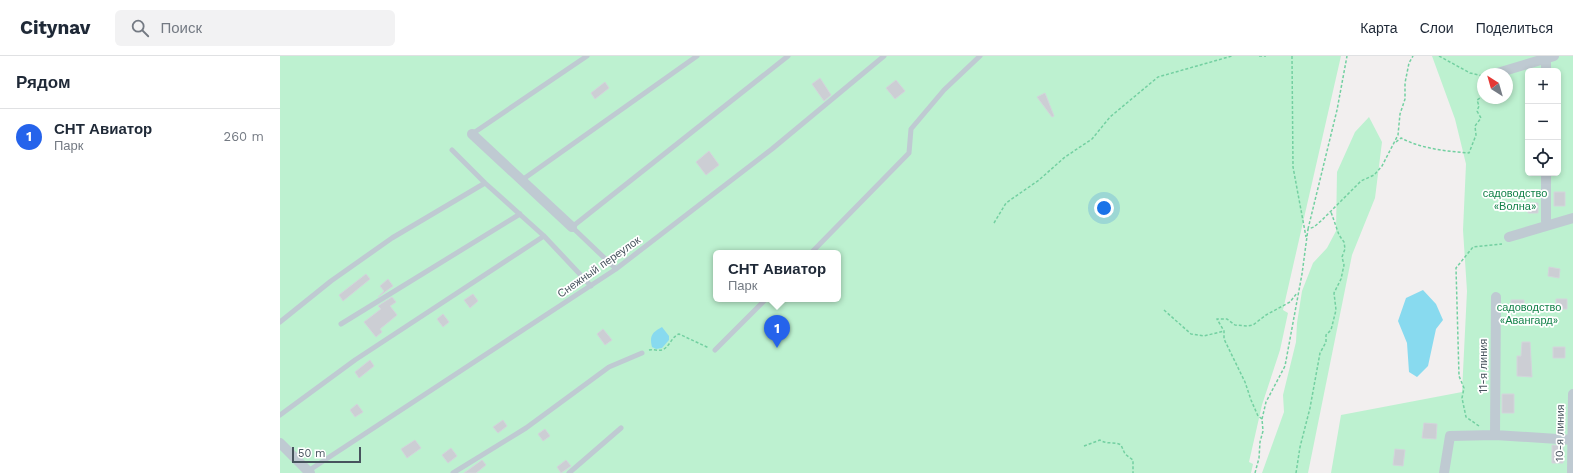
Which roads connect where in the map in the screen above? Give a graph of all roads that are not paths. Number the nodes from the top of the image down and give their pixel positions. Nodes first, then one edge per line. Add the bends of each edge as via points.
1 (587, 56) edge
2 (697, 56) edge
3 (788, 56) edge
4 (884, 56) edge
5 (980, 56) edge
6 (1549, 57) edge
7 (1513, 68) edge
8 (1547, 68) edge
9 (472, 134) joint
10 (452, 150) dead end
11 (1546, 176) edge
12 (522, 180) junction
13 (485, 183) junction
14 (520, 214) junction
15 (1573, 218) edge
16 (1546, 221) dead end
17 (572, 227) junction
18 (544, 236) junction
19 (1509, 237) road end
20 (814, 250) edge
21 (616, 269) junction
22 (591, 286) junction
23 (1496, 297) dead end
24 (763, 302) edge
25 (280, 322) edge
26 (342, 324) dead end
27 (715, 350) road end
28 (642, 353) road end
29 (1573, 394) edge
30 (280, 415) edge
31 (621, 428) dead end
32 (1491, 435) junction
33 (1573, 440) edge
34 (280, 443) edge
35 (309, 472) edge
36 (453, 473) edge
37 (569, 473) edge
38 (1444, 473) edge
39 (1572, 473) edge

1 - 9 lane
2 - 12 lane
3 - 17 lane
4 - 21 lane, Снежный переулок via 772,149
5 - 20 lane via 944,90 911,129 909,153
6 - 7 street
6 - 8 street
9 - 12 street
10 - 13 lane
11 - 16 street
12 - 17 street
13 - 14 lane
13 - 25 lane via 392,238 331,281
14 - 18 lane
14 - 26 lane
15 - 19 street
17 - 21 lane
18 - 22 lane
18 - 30 lane via 355,360
21 - 22 lane, Снежный переулок
22 - 35 lane, Снежный переулок
23 - 32 street, 11-я линия
24 - 27 lane
28 - 36 lane via 609,367 526,428
29 - 33 street, 10-я линия
31 - 37 lane
32 - 33 street
32 - 38 street via 1450,436
33 - 39 street, 10-я линия
34 - 35 street

